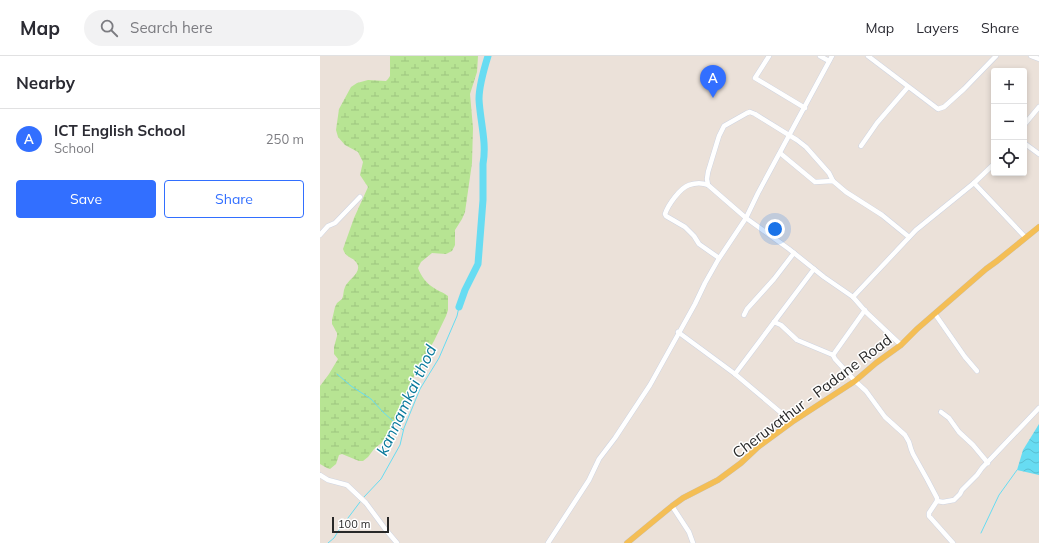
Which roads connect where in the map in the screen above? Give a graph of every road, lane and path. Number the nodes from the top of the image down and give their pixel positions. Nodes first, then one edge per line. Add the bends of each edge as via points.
1 (769, 56) edge
2 (820, 56) edge
3 (832, 56) edge
4 (868, 56) edge
5 (996, 56) edge
6 (1031, 56) edge
7 (1039, 59) edge
8 (829, 62) junction
9 (908, 87) junction
10 (1039, 107) edge
11 (805, 108) junction
12 (1027, 121) edge
13 (790, 136) junction
14 (1027, 145) edge
15 (861, 146) dead end
16 (780, 153) junction
17 (1039, 154) edge
18 (991, 167) edge
19 (833, 181) junction
20 (974, 183) junction
21 (708, 185) junction
22 (360, 197) dead end
23 (746, 218) junction
24 (1038, 229) edge
25 (320, 236) edge
26 (909, 237) junction
27 (1025, 238) junction
28 (794, 253) junction
29 (719, 258) junction
30 (814, 269) junction
31 (853, 297) junction
32 (865, 310) junction
33 (935, 314) junction
34 (744, 315) dead end
35 (774, 322) junction
36 (678, 332) junction
37 (901, 345) junction
38 (833, 355) junction
39 (977, 371) dead end
40 (735, 374) junction
41 (855, 382) junction
42 (1039, 408) edge
43 (941, 412) dead end
44 (792, 422) junction
45 (988, 463) junction
46 (320, 475) edge
47 (937, 501) junction
48 (672, 506) junction
49 (397, 543) edge
50 (548, 543) edge
51 (627, 543) edge
52 (693, 543) edge
53 (953, 543) edge

1 - 11 street via 755,78
2 - 8 street
3 - 8 street
4 - 9 street
5 - 9 street via 944,107 938,109
6 - 7 street
8 - 11 street
9 - 15 street
10 - 12 street
11 - 13 street
13 - 16 street
13 - 19 street via 811,152 830,173
13 - 21 street via 750,112 724,126 708,172
14 - 17 street
16 - 19 street via 815,182
16 - 23 street
18 - 20 street
19 - 26 street
20 - 26 street
20 - 27 street
21 - 23 street
21 - 29 street via 690,184 685,187 665,214 685,227 699,244
22 - 25 street
23 - 28 street
23 - 29 street
24 - 27 main road, Cheruvathur - Padane Road
26 - 31 street
27 - 33 main road, Cheruvathur - Padane Road
28 - 30 street
28 - 34 street
29 - 36 street
30 - 31 street
30 - 35 street
31 - 32 street
32 - 37 street
32 - 38 street
33 - 37 main road, Cheruvathur - Padane Road
33 - 39 street
35 - 38 street via 797,340
35 - 40 street
36 - 40 street
36 - 50 street via 642,396 599,459 589,480
37 - 41 main road, Cheruvathur - Padane Road
38 - 41 street
40 - 44 street
41 - 44 main road, Cheruvathur - Padane Road
41 - 47 street via 866,391 885,417 905,435
42 - 45 street
43 - 45 street
44 - 48 main road, Cheruvathur - Padane Road via 718,480
45 - 47 street via 954,500
46 - 49 street via 347,485 366,503
47 - 53 street via 929,516
48 - 51 main road, Cheruvathur - Padane Road
48 - 52 street

